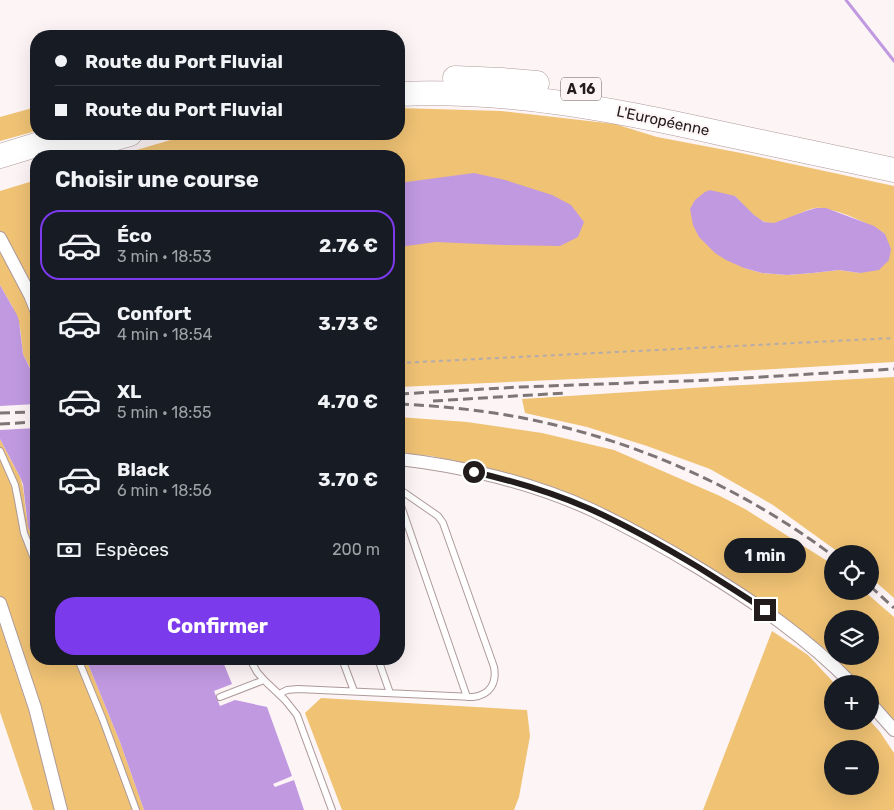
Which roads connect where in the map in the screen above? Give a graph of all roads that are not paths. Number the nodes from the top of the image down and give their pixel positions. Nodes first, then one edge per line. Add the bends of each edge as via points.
1 (405, 77) edge
2 (405, 94) edge
3 (59, 140) edge
4 (109, 140) edge
5 (38, 150) edge
6 (75, 150) edge
7 (30, 154) edge
8 (894, 154) edge
9 (30, 163) edge
10 (2, 167) edge
11 (894, 170) edge
12 (0, 238) edge
13 (30, 295) edge
14 (0, 451) edge
15 (405, 460) edge
16 (405, 493) edge
17 (405, 517) edge
18 (30, 549) edge
19 (0, 603) edge
20 (80, 665) edge
21 (253, 665) edge
22 (344, 665) edge
23 (380, 665) edge
24 (843, 675) edge
25 (264, 680) junction
26 (354, 691) junction
27 (390, 693) junction
28 (279, 694) junction
29 (220, 697) dead end
30 (467, 697) junction
31 (879, 713) edge
32 (894, 730) edge
33 (59, 809) edge
34 (136, 810) edge
35 (332, 810) edge

1 - 8 highway, L'Européenne / A 16 via 502,80 588,90
2 - 11 highway, L'Européenne / A 16 via 493,96 591,107
3 - 5 highway
4 - 6 highway
7 - 10 highway
9 - 10 highway
12 - 13 street
14 - 18 lane via 15,485
15 - 24 street via 506,479 572,502 623,525 757,605 801,637
16 - 30 lane via 443,523 494,666 490,689 482,696
17 - 30 lane
19 - 33 street via 35,708
20 - 34 lane
21 - 25 lane
22 - 26 lane
23 - 27 lane
25 - 28 lane
25 - 29 lane
26 - 27 lane
26 - 28 lane via 298,689
27 - 30 lane
28 - 35 lane via 300,721
31 - 32 street

